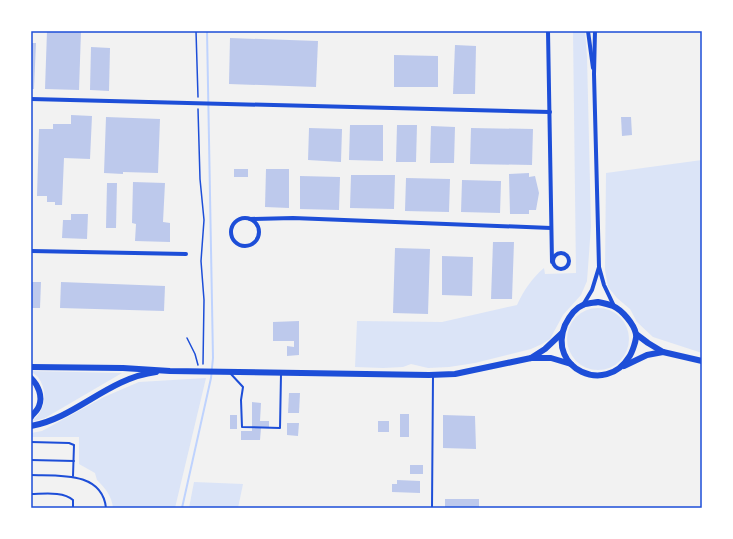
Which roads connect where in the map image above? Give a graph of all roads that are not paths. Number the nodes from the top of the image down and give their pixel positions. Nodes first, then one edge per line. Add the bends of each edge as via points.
1 (548, 31) edge
2 (588, 31) edge
3 (596, 31) edge
4 (594, 74) junction
5 (31, 99) edge
6 (550, 112) junction
7 (250, 219) junction
8 (551, 228) junction
9 (31, 251) edge
10 (186, 254) dead end
11 (552, 262) junction
12 (599, 267) junction
13 (583, 305) junction
14 (614, 306) junction
15 (562, 333) junction
16 (636, 334) junction
17 (663, 352) junction
18 (531, 358) junction
19 (702, 361) edge
20 (571, 364) junction
21 (624, 366) junction
22 (31, 367) edge
23 (170, 370) junction
24 (228, 371) junction
25 (281, 372) junction
26 (433, 375) junction
27 (31, 378) edge
28 (31, 417) edge
29 (31, 426) edge
30 (31, 442) edge
31 (31, 460) edge
32 (74, 461) junction
33 (31, 475) edge
34 (73, 476) junction
35 (31, 494) edge
36 (73, 508) edge
37 (106, 508) edge
38 (432, 508) edge

1 - 6 street
2 - 4 street
3 - 4 street
4 - 12 street
5 - 6 street
6 - 8 street
7 - 7 street via 240,218 232,225 232,238 240,245 253,243 257,238 257,224
7 - 8 street via 293,218
8 - 11 street
9 - 10 street
11 - 11 street via 554,266 562,269 569,260 564,253 558,253
12 - 13 street via 592,290
12 - 14 street
13 - 14 main road via 598,302
13 - 15 main road via 569,316
14 - 16 main road via 626,316
15 - 18 main road
15 - 20 main road via 562,351
16 - 17 main road
16 - 21 main road via 632,353
17 - 19 main road
17 - 21 main road via 646,355
18 - 20 main road via 551,358
18 - 26 main road via 455,374
20 - 21 main road via 583,373 600,376
22 - 23 main road
23 - 24 main road
23 - 29 main road via 128,379 48,422
24 - 25 main road
24 - 25 lane via 243,386 242,427 280,428
25 - 26 main road
26 - 38 lane
27 - 28 main road via 37,384 40,395 39,406
30 - 32 lane via 74,445
31 - 32 lane
32 - 34 lane
33 - 34 lane
34 - 37 lane via 85,480 102,494
35 - 36 lane via 69,497 73,500

